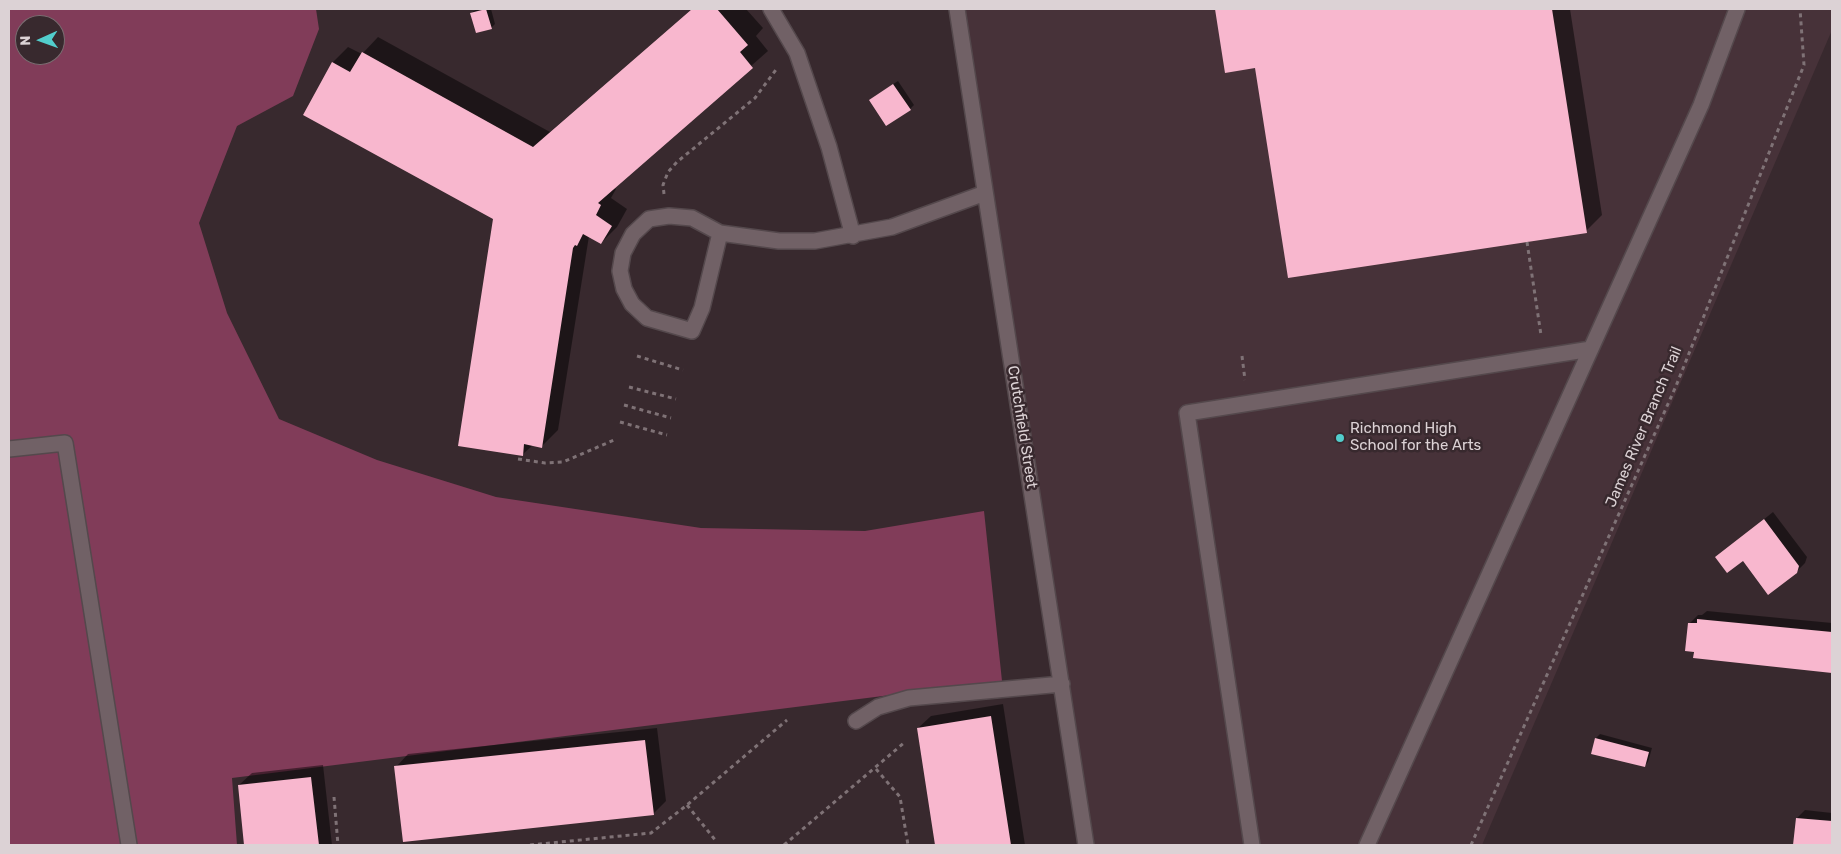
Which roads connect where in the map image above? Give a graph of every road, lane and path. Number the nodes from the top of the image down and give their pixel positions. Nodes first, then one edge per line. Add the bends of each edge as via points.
1 (771, 9) edge
2 (957, 9) edge
3 (1737, 9) edge
4 (1800, 9) edge
5 (782, 61) dead end
6 (985, 193) junction
7 (664, 195) dead end
8 (720, 233) junction
9 (853, 236) junction
10 (1527, 242) dead end
11 (1537, 310) dead end
12 (1591, 349) junction
13 (637, 356) dead end
14 (1242, 356) dead end
15 (683, 370) dead end
16 (1245, 381) dead end
17 (629, 387) dead end
18 (676, 399) dead end
19 (624, 405) dead end
20 (671, 418) dead end
21 (620, 422) dead end
22 (666, 435) dead end
23 (614, 440) dead end
24 (9, 449) edge
25 (518, 459) dead end
26 (1062, 684) junction
27 (787, 720) dead end
28 (856, 721) dead end
29 (906, 742) dead end
30 (876, 769) junction
31 (334, 797) dead end
32 (687, 805) junction
33 (716, 841) dead end
34 (128, 845) edge
35 (338, 845) edge
36 (530, 845) edge
37 (784, 845) edge
38 (908, 845) edge
39 (1086, 845) edge
40 (1252, 845) edge
41 (1367, 845) edge
42 (1471, 845) edge

1 - 9 street via 797,53 829,146
2 - 6 street, Crutchfield Street
3 - 12 street via 1701,105
4 - 42 path, James River Branch Trail via 1804,65 1676,386
5 - 7 path via 755,98 668,172 663,185
6 - 9 street via 892,227
6 - 26 street, Crutchfield Street
8 - 8 street via 692,218 669,216 649,219 633,234 623,253 620,271 632,304 647,318 692,332 702,308
8 - 9 street via 779,241
10 - 11 path
12 - 40 street via 1186,413
12 - 41 street
13 - 15 path
14 - 16 path
17 - 18 path
19 - 20 path
21 - 22 path
23 - 25 path via 563,462
24 - 34 street via 65,443
26 - 28 street via 908,698 878,707
26 - 39 street, Crutchfield Street
27 - 32 path
29 - 30 path
30 - 37 path
30 - 38 path via 900,797
31 - 35 path
32 - 33 path
32 - 36 path via 650,833

